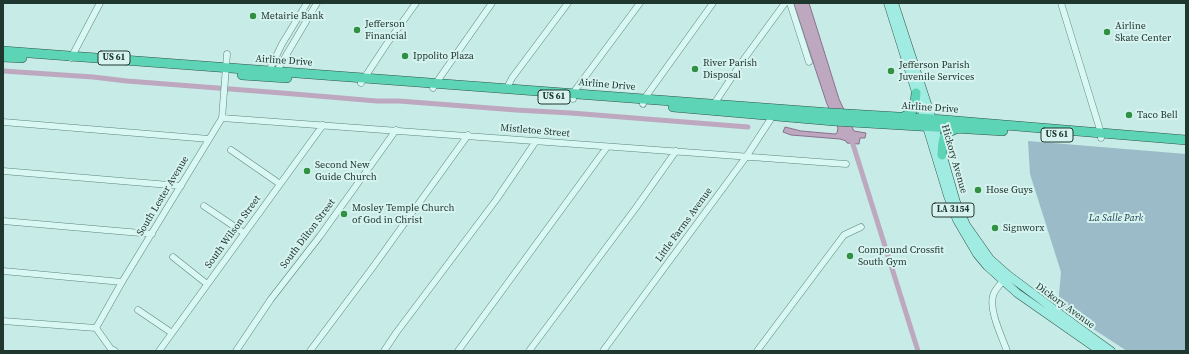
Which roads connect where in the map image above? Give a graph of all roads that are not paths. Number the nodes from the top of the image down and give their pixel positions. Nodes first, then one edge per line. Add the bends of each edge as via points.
1 (100, 3) edge
2 (307, 3) edge
3 (317, 3) edge
4 (416, 3) edge
5 (492, 3) edge
6 (568, 3) edge
7 (640, 3) edge
8 (713, 3) edge
9 (785, 3) edge
10 (790, 3) edge
11 (888, 3) edge
12 (894, 3) edge
13 (1061, 3) edge
14 (301, 13) junction
15 (308, 17) junction
16 (289, 32) junction
17 (297, 37) junction
18 (3, 51) edge
19 (227, 54) dead end
20 (3, 57) edge
21 (71, 57) junction
22 (809, 62) dead end
23 (225, 74) junction
24 (271, 74) junction
25 (362, 80) junction
26 (435, 85) junction
27 (507, 88) junction
28 (916, 93) junction
29 (573, 96) junction
30 (643, 102) junction
31 (712, 107) junction
32 (775, 113) junction
33 (901, 117) junction
34 (222, 118) junction
35 (846, 118) junction
36 (3, 122) edge
37 (929, 123) junction
38 (323, 125) junction
39 (957, 128) junction
40 (396, 130) junction
41 (468, 135) junction
42 (1101, 136) junction
43 (209, 139) junction
44 (1186, 140) edge
45 (536, 141) junction
46 (1186, 145) edge
47 (607, 147) junction
48 (231, 150) dead end
49 (676, 151) junction
50 (942, 155) junction
51 (746, 157) junction
52 (846, 164) dead end
53 (3, 170) edge
54 (280, 184) junction
55 (181, 186) junction
56 (204, 206) dead end
57 (3, 221) edge
58 (861, 227) dead end
59 (244, 233) junction
60 (152, 234) junction
61 (173, 256) dead end
62 (3, 272) edge
63 (1005, 278) junction
64 (122, 282) junction
65 (207, 284) junction
66 (138, 310) dead end
67 (3, 321) edge
68 (96, 328) junction
69 (172, 333) junction
70 (115, 351) edge
71 (159, 351) edge
72 (236, 351) edge
73 (310, 351) edge
74 (384, 351) edge
75 (458, 351) edge
76 (529, 351) edge
77 (603, 351) edge
78 (757, 351) edge
79 (1007, 351) edge
80 (1100, 351) edge
81 (1111, 351) edge

1 - 21 street
2 - 14 street
3 - 15 street
4 - 25 street
5 - 26 street
6 - 27 street
7 - 29 street
8 - 30 street
9 - 31 street
10 - 22 street
11 - 28 main road
12 - 37 main road
13 - 42 street
14 - 15 street
14 - 16 street
15 - 17 street
16 - 17 street
16 - 24 street
17 - 24 street
18 - 21 highway, Airline Drive / US 61
19 - 23 street, South Lester Avenue
20 - 21 highway, Airline Drive / US 61
21 - 23 highway, Airline Drive / US 61
23 - 24 highway, Airline Drive / US 61
23 - 34 street, South Lester Avenue
24 - 25 highway, Airline Drive / US 61
25 - 26 highway, Airline Drive / US 61
26 - 27 highway, Airline Drive / US 61
26 - 29 highway, Airline Drive / US 61
27 - 29 highway, Airline Drive / US 61
28 - 33 highway via 913,111
28 - 37 main road
29 - 30 highway, Airline Drive / US 61
30 - 31 highway, Airline Drive / US 61
31 - 32 highway, Airline Drive / US 61
32 - 35 highway, Airline Drive / US 61
32 - 51 street, Little Farms Avenue
33 - 35 highway, Airline Drive / US 61
33 - 37 highway, Airline Drive / US 61
34 - 38 street, Mistletoe Street
34 - 43 street, South Lester Avenue
35 - 37 highway, Airline Drive / US 61
36 - 43 street
37 - 39 highway, Airline Drive / US 61
37 - 42 highway, Airline Drive / US 61
37 - 50 main road, Hickory Avenue / LA 3154
37 - 63 main road, Hickory Avenue / LA 3154 via 957,220 986,266
38 - 40 street, Mistletoe Street
38 - 54 street, South Wilson Street
39 - 42 highway, Airline Drive / US 61
39 - 50 highway via 945,135
40 - 41 street, Mistletoe Street
40 - 72 street, South Dilton Street via 271,299
41 - 45 street, Mistletoe Street
41 - 73 street
42 - 44 highway, Airline Drive / US 61
42 - 46 highway, Airline Drive / US 61
43 - 55 street, South Lester Avenue
45 - 47 street, Mistletoe Street
45 - 74 street via 496,200
47 - 49 street, Mistletoe Street
47 - 75 street
48 - 54 street
49 - 51 street, Mistletoe Street
49 - 76 street
50 - 63 main road, Hickory Avenue / LA 3154 via 966,225
51 - 52 street, Mistletoe Street
51 - 77 street, Little Farms Avenue
53 - 55 street
54 - 59 street, South Wilson Street
55 - 60 street, South Lester Avenue
56 - 59 street
57 - 60 street
58 - 78 street via 844,235
59 - 65 street, South Wilson Street
60 - 64 street, South Lester Avenue
61 - 65 street
62 - 64 street
63 - 79 street via 995,292 992,307
63 - 80 main road, Dickory Avenue / LA 3154 via 1016,293
63 - 81 main road, Dickory Avenue / LA 3154
64 - 68 street, South Lester Avenue
65 - 69 street, South Wilson Street
66 - 69 street
67 - 68 street
68 - 70 street
69 - 71 street, South Wilson Street

